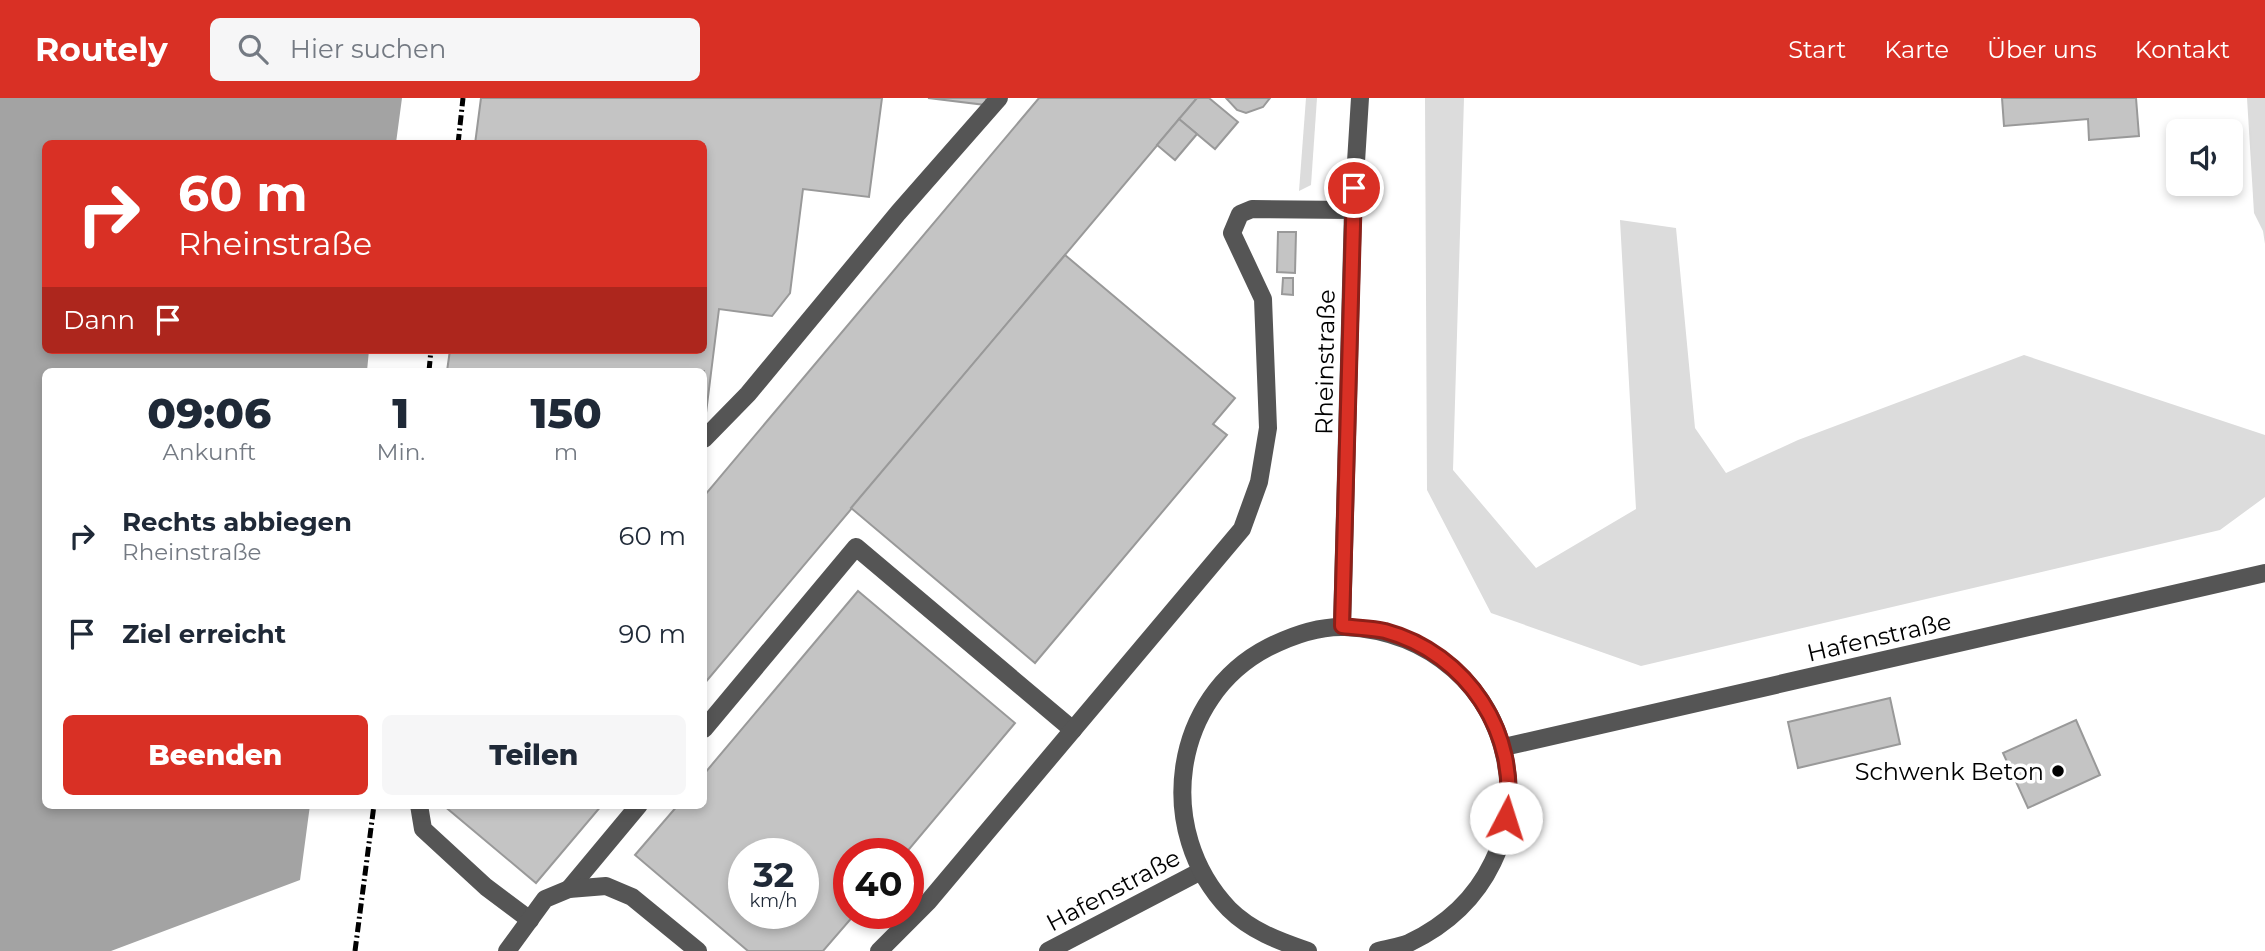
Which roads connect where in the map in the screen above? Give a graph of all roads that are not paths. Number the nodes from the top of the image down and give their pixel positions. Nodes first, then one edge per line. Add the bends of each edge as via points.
1 (999, 98) edge
2 (1360, 98) edge
3 (1353, 210) junction
4 (707, 436) edge
5 (2265, 573) edge
6 (1342, 626) junction
7 (707, 725) edge
8 (1073, 730) junction
9 (1504, 747) junction
10 (420, 809) edge
11 (636, 809) edge
12 (1201, 872) junction
13 (569, 889) junction
14 (530, 920) junction
15 (507, 951) edge
16 (698, 951) edge
17 (879, 951) edge
18 (1048, 951) edge
19 (1308, 951) edge
20 (1378, 951) edge

1 - 4 street via 748,394
2 - 3 street, Rheinstraße
3 - 6 street, Rheinstraße
3 - 8 street via 1252,209 1240,214 1232,233 1262,299 1268,428 1259,482 1242,529
5 - 9 street, Hafenstraße
6 - 9 street via 1385,631 1425,647 1460,673 1487,707
6 - 12 street via 1294,635 1251,656 1216,690 1204,710 1192,731 1181,778 1184,827
7 - 8 street via 856,547
8 - 17 street via 928,902
9 - 20 street via 1510,795 1502,842 1481,884 1448,919 1407,944
10 - 14 street via 424,829 486,887
11 - 13 street
12 - 18 street, Hafenstraße
12 - 19 street via 1230,909 1268,937
13 - 14 street via 545,899
13 - 16 street via 606,886 632,897
14 - 15 street

